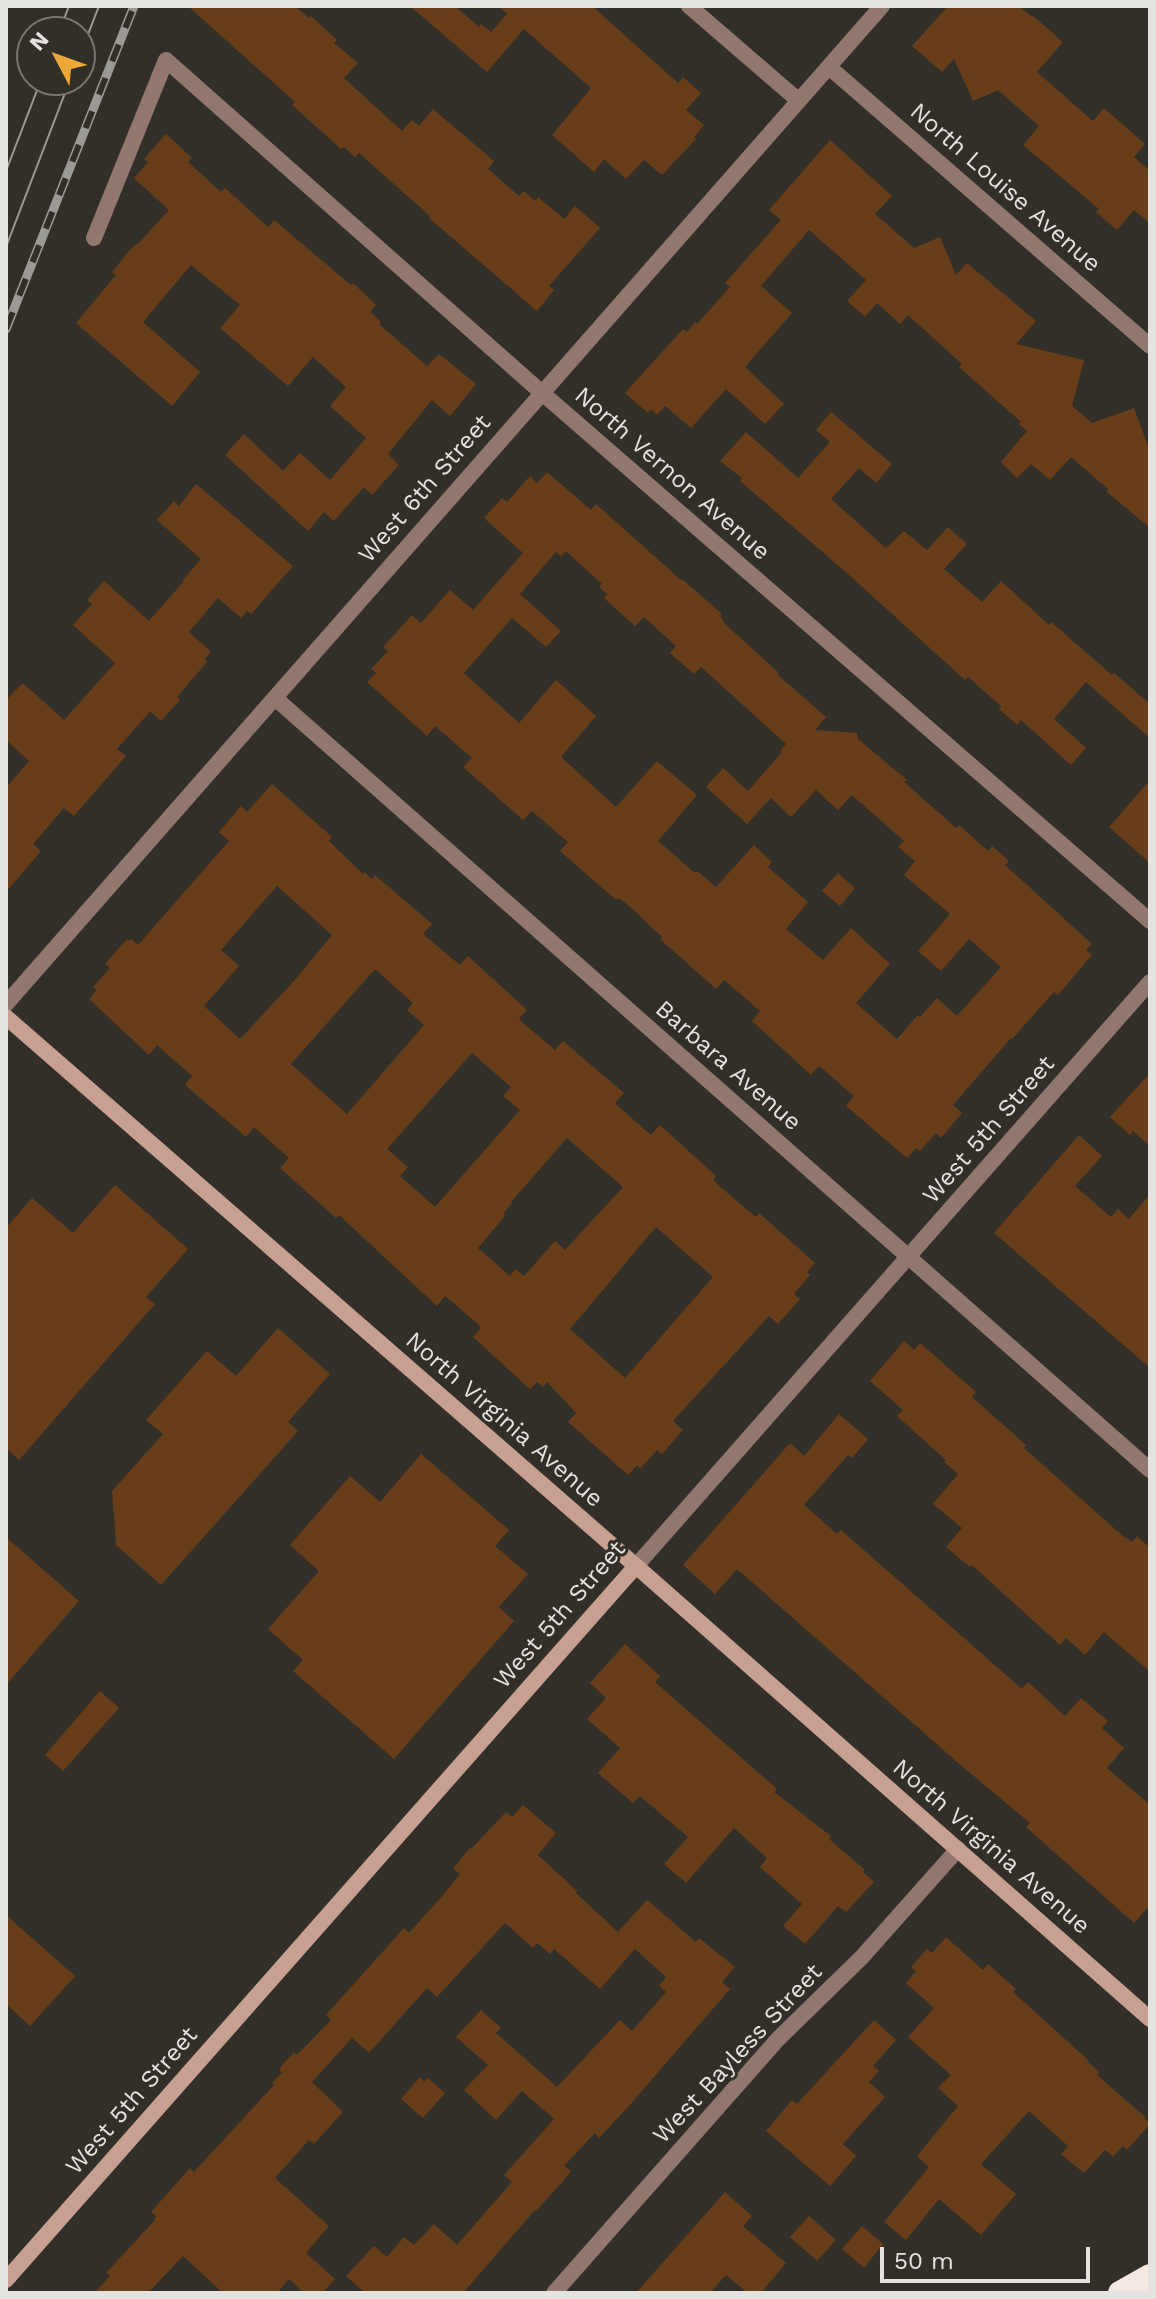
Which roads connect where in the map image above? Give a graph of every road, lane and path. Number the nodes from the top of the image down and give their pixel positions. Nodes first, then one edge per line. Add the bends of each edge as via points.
1 (689, 6) edge
2 (882, 6) edge
3 (829, 67) junction
4 (799, 101) junction
5 (94, 238) dead end
6 (1150, 346) edge
7 (541, 392) junction
8 (275, 698) junction
9 (1150, 921) edge
10 (1150, 982) edge
11 (6, 1004) edge
12 (6, 1017) edge
13 (909, 1258) junction
14 (1150, 1470) edge
15 (636, 1566) junction
16 (958, 1849) junction
17 (1150, 2019) edge
18 (1150, 2276) edge
19 (6, 2280) edge
20 (554, 2293) edge
21 (1120, 2293) edge

1 - 4 street
2 - 3 street, West 6th Street
3 - 4 street, West 6th Street
3 - 6 street, North Louise Avenue
4 - 7 street, West 6th Street
5 - 7 street, North Vernon Avenue via 166,60
7 - 8 street, West 6th Street
7 - 9 street, North Vernon Avenue
8 - 11 street, West 6th Street
8 - 13 street, Barbara Avenue
10 - 13 street, West 5th Street
12 - 15 street, North Virginia Avenue
13 - 14 street, Barbara Avenue
13 - 15 street, West 5th Street
15 - 16 street, North Virginia Avenue
15 - 19 street, West 5th Street
16 - 17 street, North Virginia Avenue
16 - 20 street, West Bayless Street via 862,1957 778,2039
18 - 21 highway

